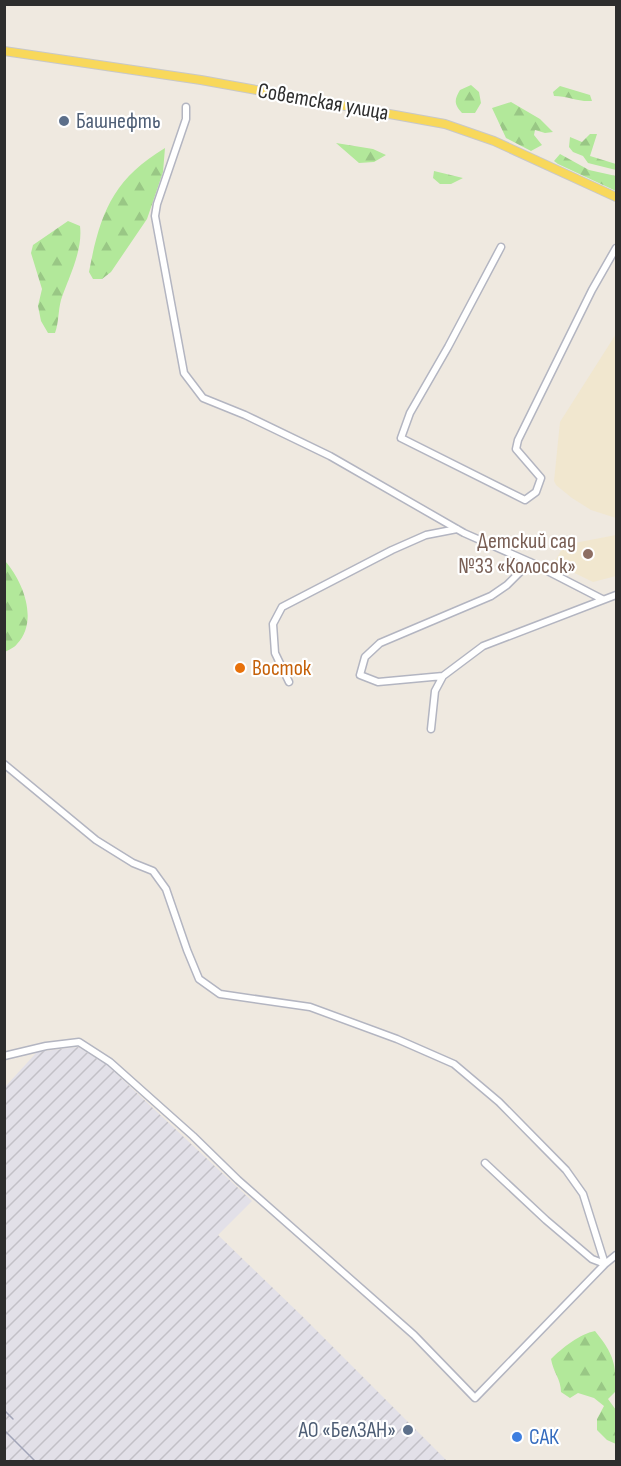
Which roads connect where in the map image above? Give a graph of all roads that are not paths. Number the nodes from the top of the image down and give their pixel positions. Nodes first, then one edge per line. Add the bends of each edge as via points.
1 (4, 53) edge
2 (186, 107) dead end
3 (616, 197) edge
4 (501, 247) dead end
5 (616, 248) edge
6 (458, 529) junction
7 (530, 562) junction
8 (616, 595) edge
9 (602, 599) junction
10 (443, 676) junction
11 (289, 682) dead end
12 (431, 729) dead end
13 (4, 764) edge
14 (4, 1056) edge
15 (485, 1163) dead end
16 (616, 1255) edge
17 (605, 1264) junction

1 - 3 main road, Советская улица via 201,80 445,124 494,141
2 - 6 street via 186,119 155,216 184,374 203,398 330,456
4 - 5 street via 400,438 525,500 536,492 541,478 516,449 518,440
6 - 7 street
6 - 11 street via 426,536 392,550 282,607 273,624 275,653
7 - 9 street
7 - 10 street via 491,596 380,643 365,657 360,675 378,682
8 - 9 street
9 - 10 street via 483,646
10 - 12 street via 435,691
13 - 17 street via 96,840 153,871 166,889 199,979 220,994 310,1007 454,1064 499,1102 566,1170 583,1194
14 - 17 street via 79,1042 110,1062 414,1335 475,1398
15 - 17 street via 592,1259
16 - 17 street

